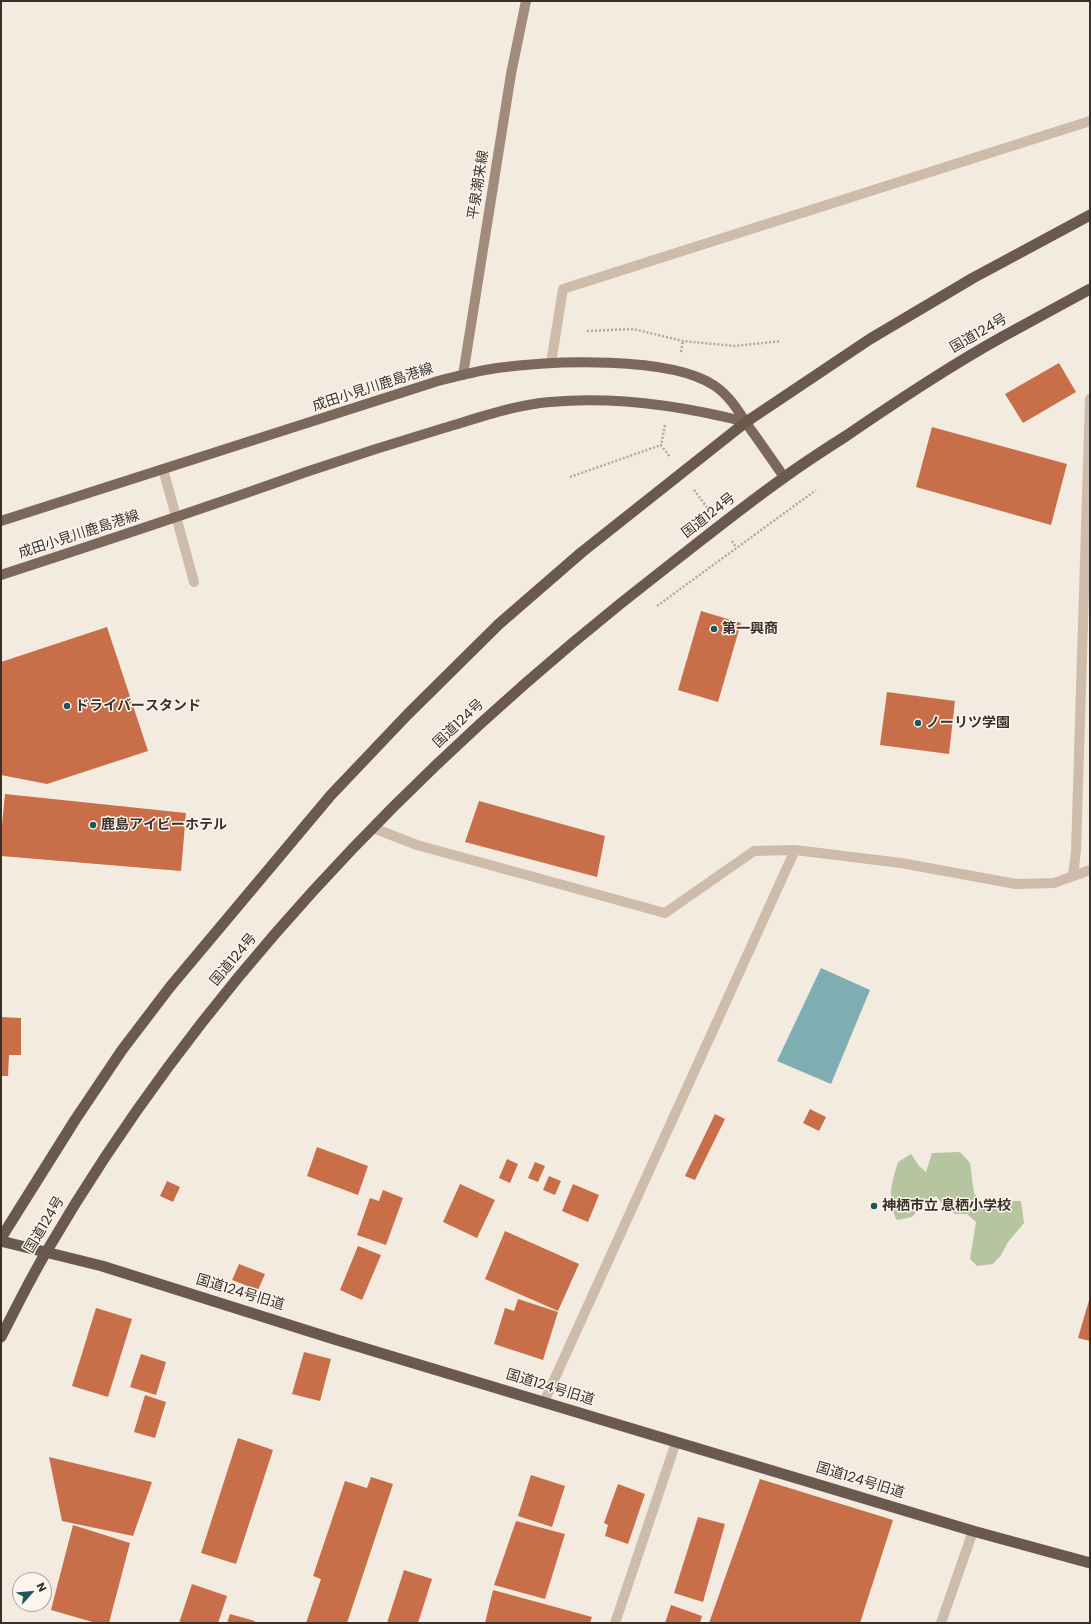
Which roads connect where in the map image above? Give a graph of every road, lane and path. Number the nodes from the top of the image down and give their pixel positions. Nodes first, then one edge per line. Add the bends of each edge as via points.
1 (526, 1) edge
2 (1090, 121) edge
3 (1090, 216) edge
4 (1090, 289) edge
5 (587, 331) dead end
6 (781, 341) dead end
7 (551, 363) junction
8 (463, 375) junction
9 (1090, 399) edge
10 (746, 422) junction
11 (661, 445) dead end
12 (163, 469) junction
13 (570, 477) dead end
14 (784, 477) junction
15 (816, 490) dead end
16 (176, 518) junction
17 (1, 520) edge
18 (1, 576) edge
19 (194, 582) dead end
20 (657, 606) dead end
21 (373, 828) junction
22 (795, 850) junction
23 (1090, 870) edge
24 (1074, 876) junction
25 (1, 1238) edge
26 (1, 1241) edge
27 (46, 1251) junction
28 (1, 1337) edge
29 (544, 1402) junction
30 (676, 1442) junction
31 (973, 1531) junction
32 (1090, 1563) edge
33 (615, 1623) edge
34 (941, 1623) edge

1 - 8 main road, 平泉潮来線 via 511,74
2 - 7 street via 563,290
3 - 10 highway via 973,278 870,339
4 - 14 highway, 国道124号 via 946,371
5 - 6 path via 633,329 683,341 735,346
7 - 8 main road, 成田小見川鹿島港線 via 496,368
7 - 10 main road, 成田小見川鹿島港線 via 639,365 695,376 724,393
8 - 12 main road, 成田小見川鹿島港線
9 - 24 street
10 - 14 main road, 成田小見川鹿島港線
10 - 16 main road, 成田小見川鹿島港線 via 697,410 620,402 581,400 534,405 464,422 361,453
10 - 25 highway via 582,552 499,624 331,795 170,987 122,1050
11 - 13 path
12 - 16 street
12 - 17 main road, 成田小見川鹿島港線
14 - 21 highway, 国道124号 via 627,598 542,668
15 - 20 path
16 - 18 main road, 成田小見川鹿島港線
16 - 19 street
21 - 22 street via 417,844 664,912 754,851
21 - 27 highway, 国道124号 via 320,882 204,1019 103,1161
22 - 24 street via 901,862 1016,884 1054,883
22 - 29 street
23 - 24 street
26 - 27 highway, 国道124号旧道
27 - 28 highway, 国道124号
27 - 29 highway, 国道124号旧道
29 - 30 highway, 国道124号旧道
30 - 31 highway, 国道124号旧道
30 - 33 street
31 - 32 highway, 国道124号旧道
31 - 34 street

